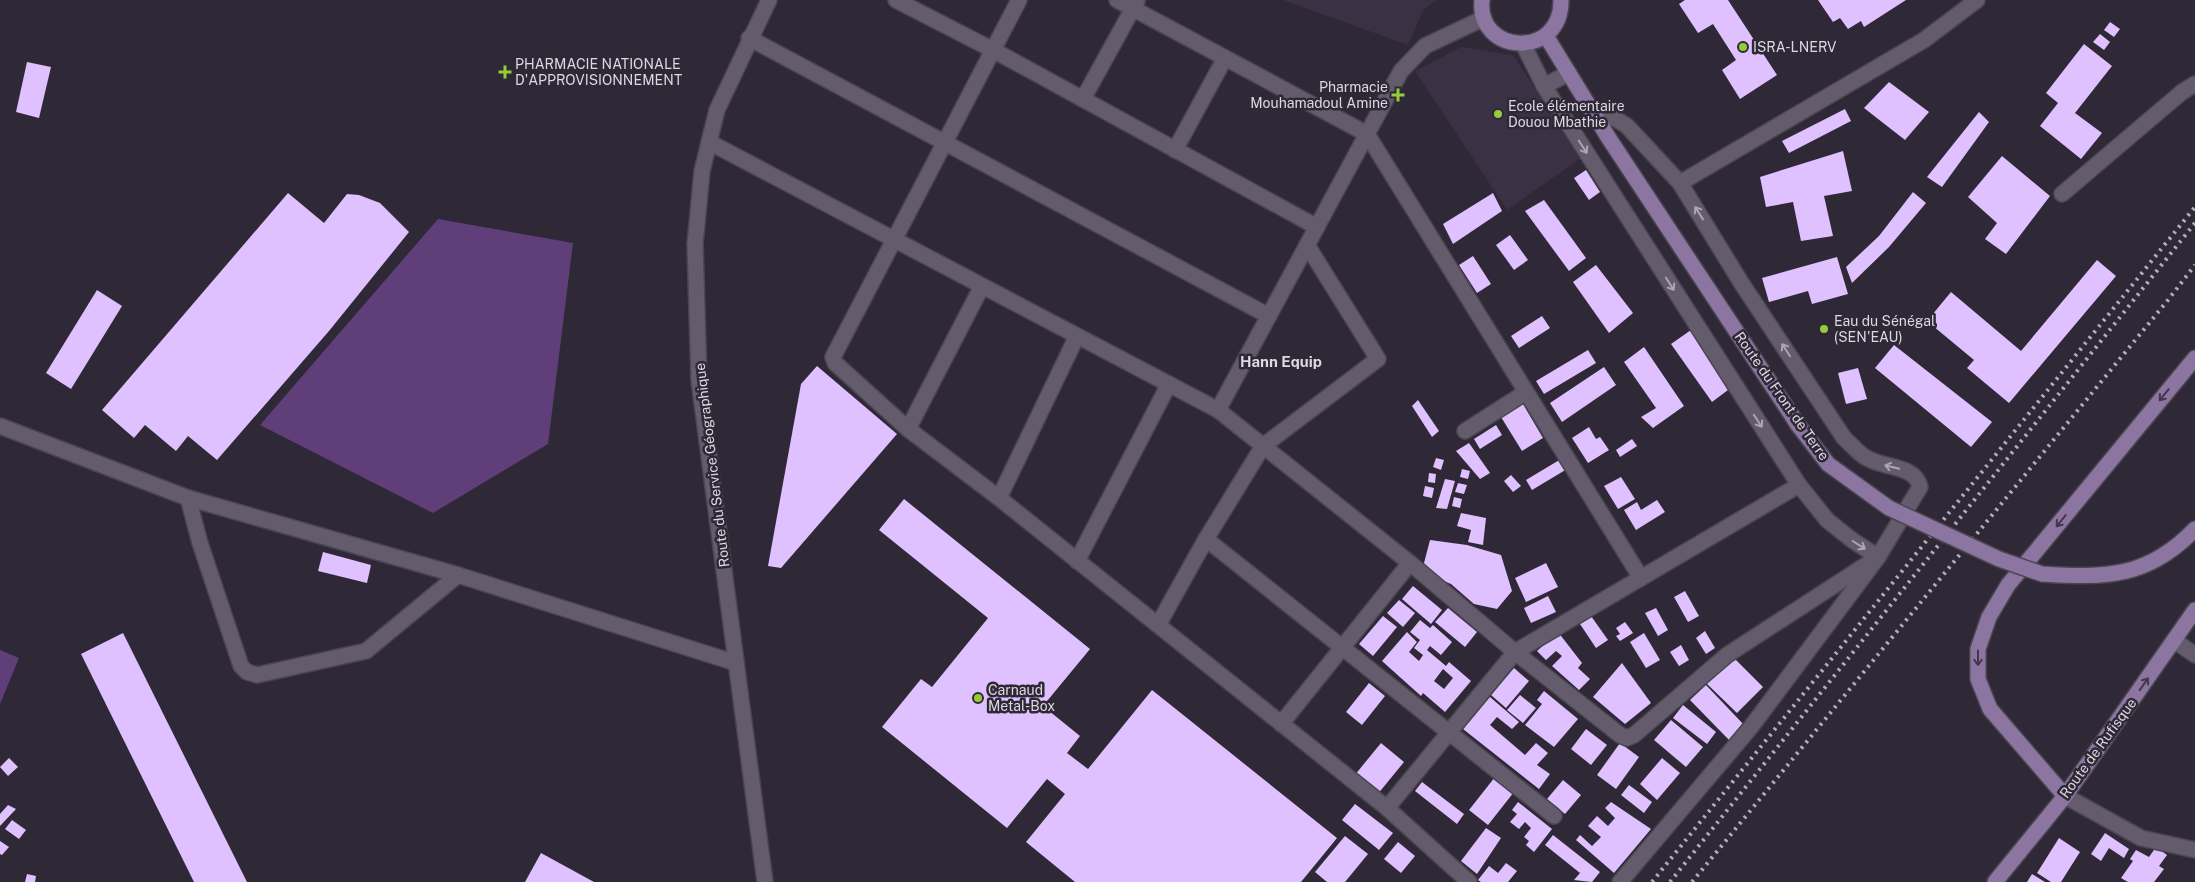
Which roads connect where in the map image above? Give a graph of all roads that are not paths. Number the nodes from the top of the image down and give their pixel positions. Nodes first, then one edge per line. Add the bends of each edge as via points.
1 (769, 0) edge
2 (896, 0) edge
3 (1019, 0) edge
4 (1117, 0) edge
5 (1482, 0) edge
6 (1561, 0) edge
7 (1977, 0) edge
8 (1136, 4) edge
9 (1484, 18) junction
10 (1546, 36) junction
11 (749, 38) junction
12 (1523, 44) junction
13 (993, 50) junction
14 (1225, 58) junction
15 (1569, 73) junction
16 (2195, 84) edge
17 (1544, 86) junction
18 (1083, 100) junction
19 (1600, 123) junction
20 (1367, 134) junction
21 (709, 142) junction
22 (945, 143) junction
23 (1175, 150) junction
24 (1680, 184) junction
25 (2062, 194) dead end
26 (1317, 227) junction
27 (894, 239) junction
28 (1307, 245) junction
29 (982, 286) junction
30 (1268, 316) junction
31 (1077, 336) junction
32 (2195, 358) edge
33 (1169, 384) junction
34 (1526, 392) junction
35 (1218, 410) junction
36 (0, 426) edge
37 (908, 429) junction
38 (1465, 431) dead end
39 (1263, 446) junction
40 (1799, 485) junction
41 (188, 498) junction
42 (999, 498) junction
43 (2195, 530) edge
44 (1206, 539) junction
45 (1878, 556) junction
46 (1077, 560) junction
47 (1410, 563) junction
48 (458, 575) junction
49 (1641, 578) junction
50 (2195, 610) edge
51 (1158, 625) junction
52 (2175, 640) junction
53 (1342, 648) junction
54 (1515, 652) junction
55 (2195, 655) edge
56 (736, 663) junction
57 (1281, 724) junction
58 (1448, 732) junction
59 (2065, 796) junction
60 (1387, 808) junction
61 (1554, 816) dead end
62 (2195, 850) edge
63 (765, 882) edge
64 (1469, 882) edge
65 (1620, 882) edge
66 (1995, 882) edge

1 - 11 street, Route du Service Géographique
2 - 13 street
3 - 13 street
4 - 8 street
5 - 9 main road
6 - 10 main road via 1559,19
7 - 24 street via 1924,40
8 - 14 street
8 - 18 street
9 - 12 main road via 1499,38
9 - 20 street via 1425,46 1401,71
10 - 12 main road
10 - 15 main road, Route du Front de Terre
11 - 21 street, Route du Service Géographique via 717,110
11 - 22 street
12 - 17 street
13 - 18 street
13 - 22 street
14 - 20 street
14 - 23 street
15 - 17 street
15 - 19 main road, Route du Front de Terre
16 - 25 street
17 -> 40 street
18 - 23 street
19 - 24 street via 1613,117 1627,126
19 - 43 main road, Route du Front de Terre, bridge via 1798,426 1828,464 1889,508 1999,559 2042,574 2090,577 2128,572 2159,559
20 - 26 street
20 - 34 street
21 - 27 street
21 - 56 street, Route du Service Géographique via 701,179 695,244 699,380
22 - 27 street
22 - 30 street
23 - 26 street
45 -> 24 street via 1920,487 1918,479 1911,472 1885,466 1865,456 1844,438
26 - 28 street
27 - 29 street
27 - 37 street via 833,357 838,367
28 - 30 street
28 - 39 street via 1378,359
29 - 31 street
29 - 37 street
30 - 35 street
31 - 33 street
31 - 42 street
32 -> 59 main road via 2008,585 1989,617 1978,649 1978,679 1990,709
33 - 35 street
33 - 46 street
34 - 38 street
34 - 49 street
35 - 39 street
36 - 41 street
37 - 42 street
39 - 44 street
39 - 47 street
40 -> 45 street via 1827,520
40 - 49 street
41 - 48 street
41 - 48 street via 242,666 257,676 366,651
42 - 46 street
44 - 51 street
44 - 53 street
45 - 54 street via 1727,655 1627,738
45 - 65 street via 1751,727
46 - 51 street
47 - 53 street
47 - 54 street
48 - 56 street
49 - 54 street
50 - 52 main road, Route de Rufisque
51 - 57 street
52 - 55 street
59 -> 52 main road, Route de Rufisque
53 - 57 street
53 - 58 street
54 - 58 street
56 - 63 street, Route du Service Géographique
57 - 60 street
58 - 60 street
58 - 61 street
59 - 62 street via 2140,838
59 - 66 main road, Route de Rufisque
60 - 64 street

